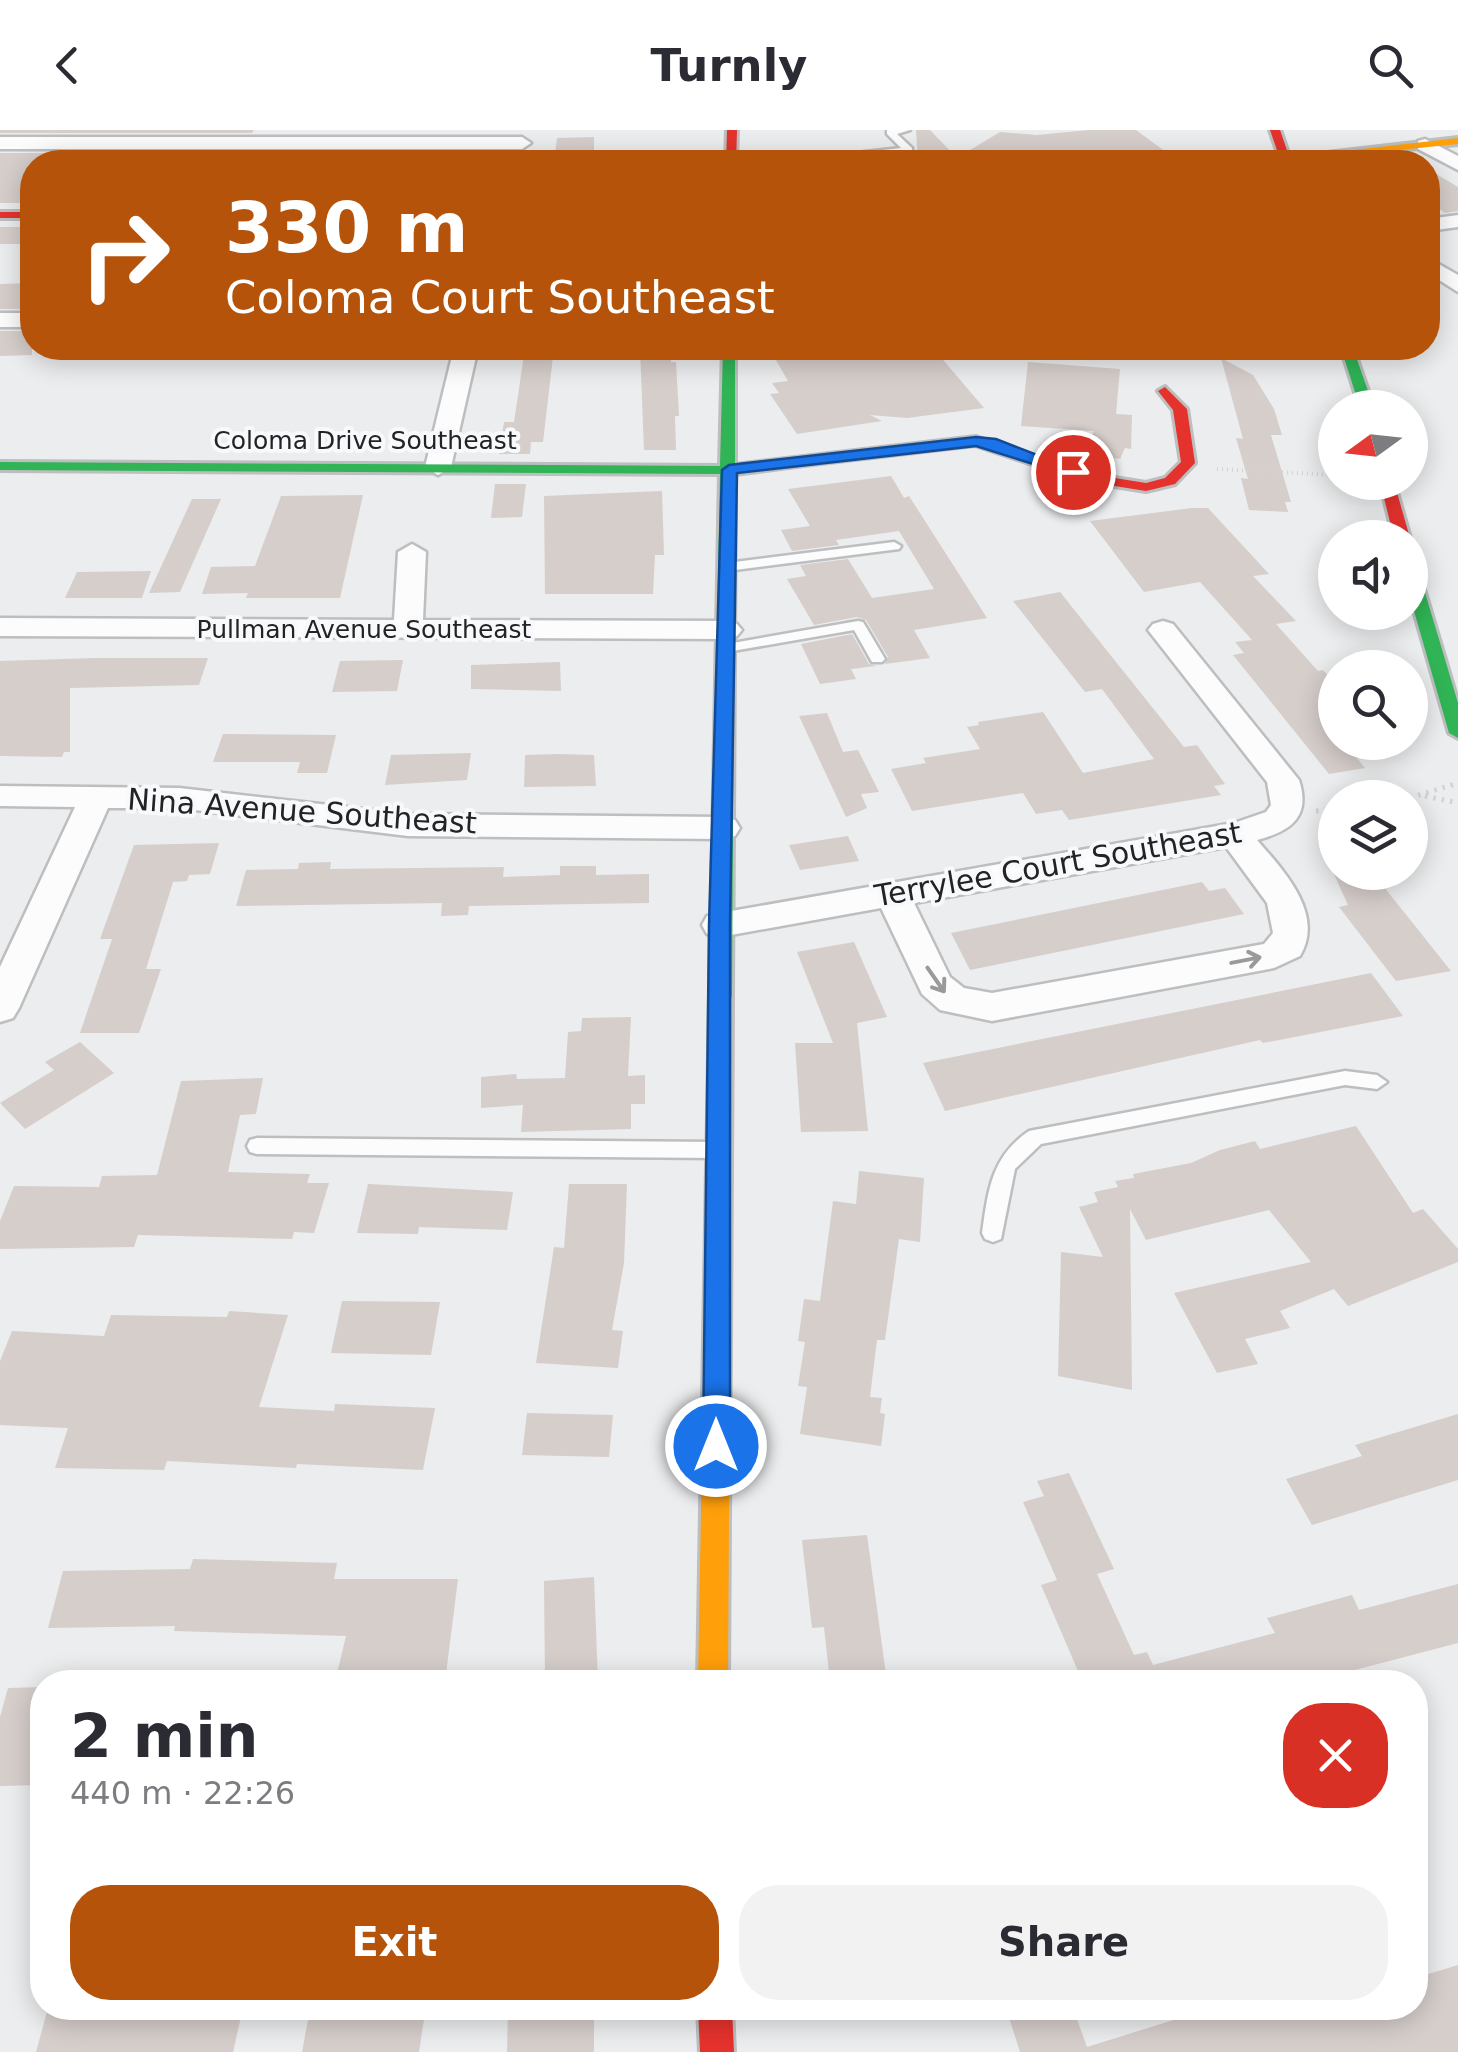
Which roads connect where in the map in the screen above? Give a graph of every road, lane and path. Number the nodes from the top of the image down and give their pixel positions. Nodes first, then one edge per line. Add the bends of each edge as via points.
1 (904, 130) edge
2 (291, 136) edge
3 (1458, 141) edge
4 (0, 143) edge
5 (1426, 144) junction
6 (522, 145) edge
7 (910, 150) edge
8 (1377, 150) edge
9 (1436, 150) edge
10 (463, 360) edge
11 (729, 360) edge
12 (1351, 360) edge
13 (1361, 390) edge
14 (1165, 392) dead end
15 (0, 466) edge
16 (438, 467) junction
17 (1186, 468) junction
18 (729, 470) junction
19 (1318, 474) edge
20 (894, 546) dead end
21 (412, 552) dead end
22 (728, 567) junction
23 (0, 627) edge
24 (408, 629) junction
25 (1164, 630) dead end
26 (1428, 630) edge
27 (727, 639) junction
28 (877, 659) dead end
29 (1458, 734) edge
30 (1458, 783) edge
31 (1428, 794) edge
32 (0, 796) edge
33 (97, 796) junction
34 (1428, 797) edge
35 (1458, 803) edge
36 (723, 828) junction
37 (1234, 834) junction
38 (892, 894) junction
39 (720, 925) junction
40 (0, 1008) edge
41 (1377, 1082) dead end
42 (257, 1146) dead end
43 (718, 1150) junction
44 (992, 1233) dead end
45 (713, 1670) edge
46 (716, 2020) edge
47 (717, 2052) edge

1 - 7 lane via 890,132
2 - 4 street
2 - 6 street
3 - 5 street
5 - 8 street
5 - 9 street
10 - 16 street
11 - 18 street
12 - 13 street
14 - 17 street via 1180,409
15 - 16 street, Coloma Drive Southeast
16 - 18 street, Coloma Drive Southeast
17 - 18 street, Coloma Drive Southeast via 1173,480 1123,487 976,441
17 - 19 path
18 - 22 street
20 - 22 lane
21 - 24 street
22 - 27 street
23 - 24 street, Pullman Avenue Southeast
24 - 27 street, Pullman Avenue Southeast
25 - 37 street, Terrylee Court Southeast via 1291,800 1277,820
26 - 29 street
27 - 28 lane via 858,625
27 - 36 street
30 - 31 path
32 - 33 street, Nina Avenue Southeast
33 - 36 street, Nina Avenue Southeast via 179,798 408,825
33 - 40 street
34 - 35 path
36 - 39 street
37 - 38 street, Terrylee Court Southeast
38 -> 37 street via 935,985 953,1000 992,1007 1274,955 1287,947 1293,923 1285,904
38 - 39 street, Terrylee Court Southeast
39 - 43 street
41 - 44 lane via 1345,1078 1036,1137 1014,1150 1002,1168
42 - 43 lane
43 - 45 street
46 - 47 street

